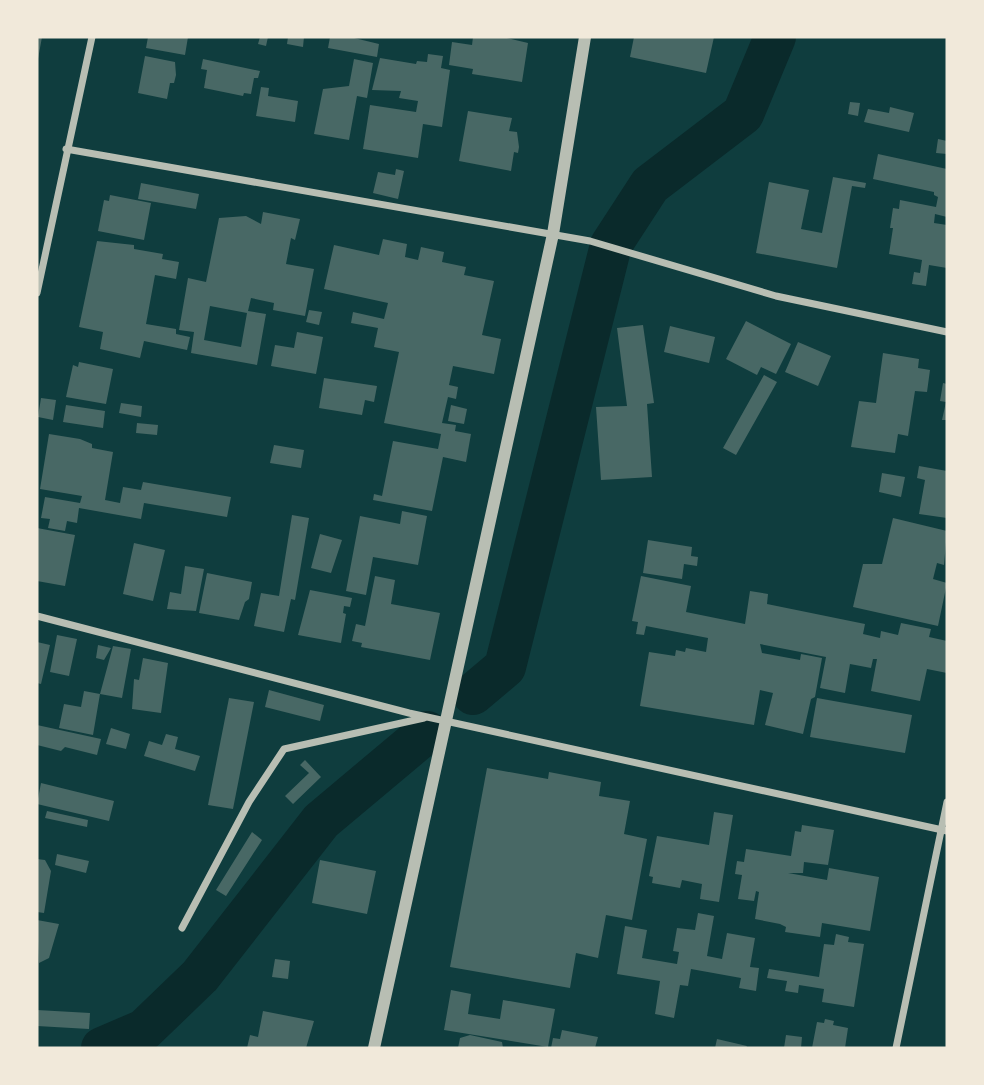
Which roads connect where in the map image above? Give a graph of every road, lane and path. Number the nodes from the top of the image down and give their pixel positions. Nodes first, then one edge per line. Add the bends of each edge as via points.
1 (92, 37) edge
2 (585, 37) edge
3 (66, 149) junction
4 (554, 234) junction
5 (37, 293) edge
6 (947, 332) edge
7 (37, 616) edge
8 (429, 717) junction
9 (448, 721) junction
10 (947, 802) edge
11 (944, 831) edge
12 (182, 928) dead end
13 (374, 1048) edge
14 (896, 1048) edge

1 - 3 street
2 - 4 street
3 - 4 street
3 - 5 street
4 - 6 street via 776,296
4 - 9 street
7 - 8 street
8 - 9 street
8 - 12 street via 284,749 249,802
9 - 11 street
9 - 13 street
10 - 11 street
11 - 14 street

